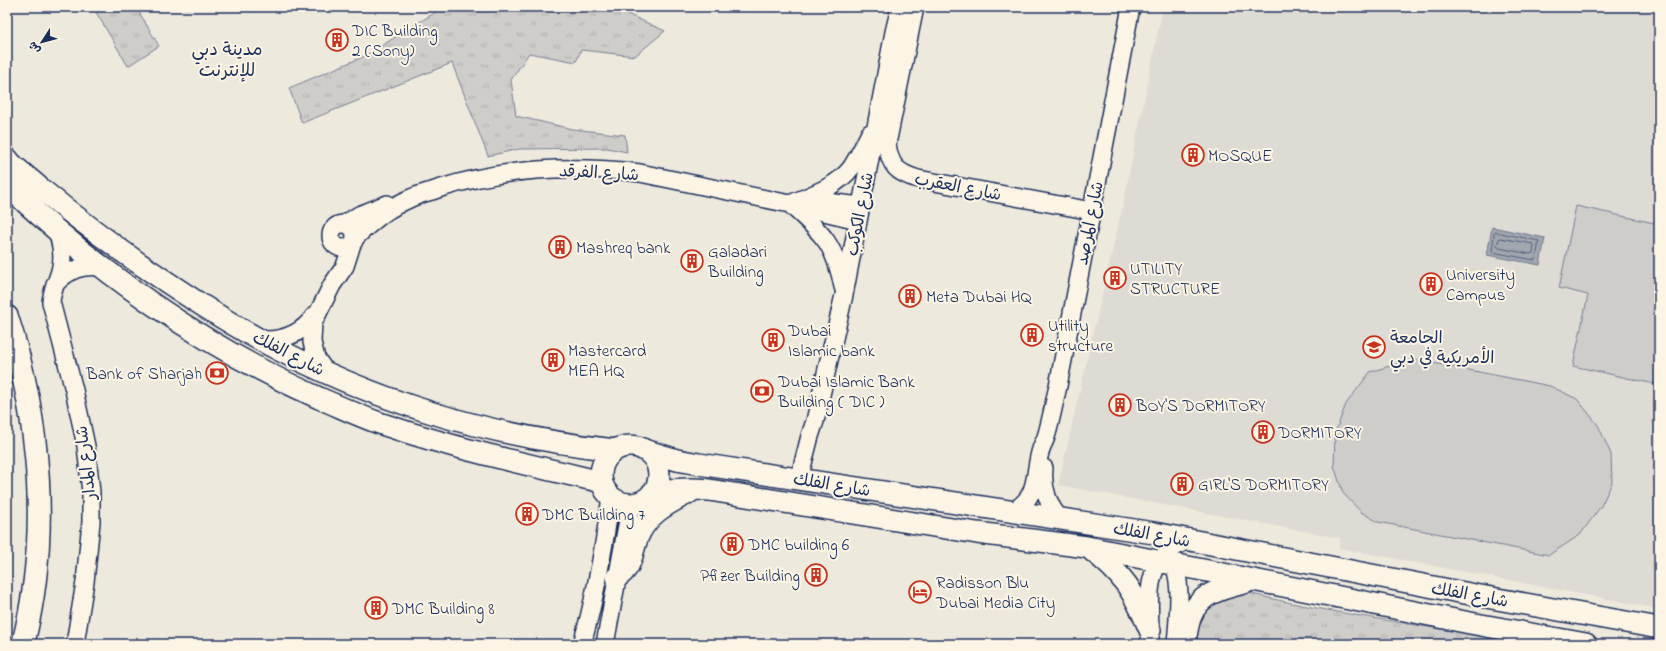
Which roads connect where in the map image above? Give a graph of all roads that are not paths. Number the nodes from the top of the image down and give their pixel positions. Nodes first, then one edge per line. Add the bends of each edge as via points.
1 (900, 7) edge
2 (915, 7) edge
3 (1131, 7) edge
4 (878, 117) junction
5 (8, 161) edge
6 (7, 186) edge
7 (409, 199) junction
8 (790, 204) junction
9 (1092, 211) junction
10 (860, 213) junction
11 (344, 224) junction
12 (57, 230) junction
13 (354, 241) junction
14 (334, 244) junction
15 (102, 267) junction
16 (332, 284) junction
17 (54, 285) junction
18 (844, 295) junction
19 (317, 313) junction
20 (7, 317) edge
21 (261, 340) junction
22 (325, 371) junction
23 (1046, 439) junction
24 (615, 450) junction
25 (644, 450) junction
26 (806, 480) junction
27 (606, 489) junction
28 (696, 489) junction
29 (652, 494) junction
30 (632, 504) junction
31 (1013, 511) junction
32 (1059, 518) junction
33 (1154, 533) junction
34 (1189, 540) junction
35 (1087, 547) junction
36 (1167, 558) junction
37 (617, 577) junction
38 (1252, 580) junction
39 (1659, 628) edge
40 (1150, 637) edge
41 (23, 644) edge
42 (75, 644) edge
43 (582, 644) edge
44 (605, 644) edge
45 (1176, 644) edge
46 (1184, 644) edge
47 (1586, 644) edge

1 - 4 street, شارع الكوكب
2 - 9 street, شارع العقرب via 887,144 889,157 895,168 905,176 918,179
3 - 9 street, شارع المرصد
4 - 8 street via 851,168 843,177 834,184
4 - 10 street, شارع الكوكب
5 - 21 street, شارع الفلك via 118,248 209,309
6 - 12 street, شارع الفلك
7 - 8 street, شارع الفرقد via 453,185 506,174 541,170 616,170 660,176
7 - 11 street, شارع الفرقد via 375,208
7 - 13 street, شارع الفرقد via 380,216
8 - 10 street, شارع الفرقد
8 - 18 street via 814,226 830,246 838,264
9 - 23 street, شارع المرصد
10 - 18 street, شارع الكوكب
11 - 13 street via 354,230
11 - 14 street via 333,230 331,238
12 - 15 street, شارع الفلك
12 - 17 street, شارع المدار via 62,258 60,272
13 - 14 street via 349,247 341,248
13 - 16 street via 345,266
14 - 16 street via 336,264
15 - 17 street via 76,268
15 - 27 street, شارع الفلك via 209,341 255,367 339,406 384,425
16 - 19 street
17 - 42 street, شارع المدار via 51,302 74,390 87,455 91,492 91,522
18 - 26 street, شارع الكوكب via 816,421 817,434
19 - 21 street via 311,322 295,334 273,340
19 - 22 street via 311,332 312,342 316,358
20 - 41 main road via 27,396 38,478 37,564 34,595
21 - 22 street, شارع الفلك
22 - 24 street, شارع الفلك via 394,400 481,427 570,445
23 - 31 street, شارع المرصد via 1040,451 1037,476 1030,495
23 - 32 street, شارع المرصد via 1044,488 1050,505
24 - 25 street via 629,446
24 - 27 street via 609,454 602,467
25 - 26 street, شارع الفلك via 688,462
25 - 29 street via 650,454 658,468 656,486
26 - 31 street, شارع الفلك
27 - 30 street via 624,503
27 - 43 street via 604,550 594,602
28 - 29 street, شارع الفلك via 669,489
28 - 35 street, شارع الفلك via 978,533
28 - 37 street via 658,510 647,520 640,533 631,563
29 - 30 street
30 - 37 street
31 - 32 street, شارع الفلك
32 - 33 street, شارع الفلك
33 - 34 street, شارع الفلك
33 - 36 street
34 - 36 street
34 - 39 street, شارع الفلك
35 - 36 street, شارع الفلك
35 - 40 street via 1112,566 1124,580 1139,604
36 - 38 street, شارع الفلك
36 - 40 street via 1153,573 1150,587
36 - 45 street via 1178,587
37 - 44 street
38 - 46 street via 1216,591 1199,602 1191,616
38 - 47 street, شارع الفلك

